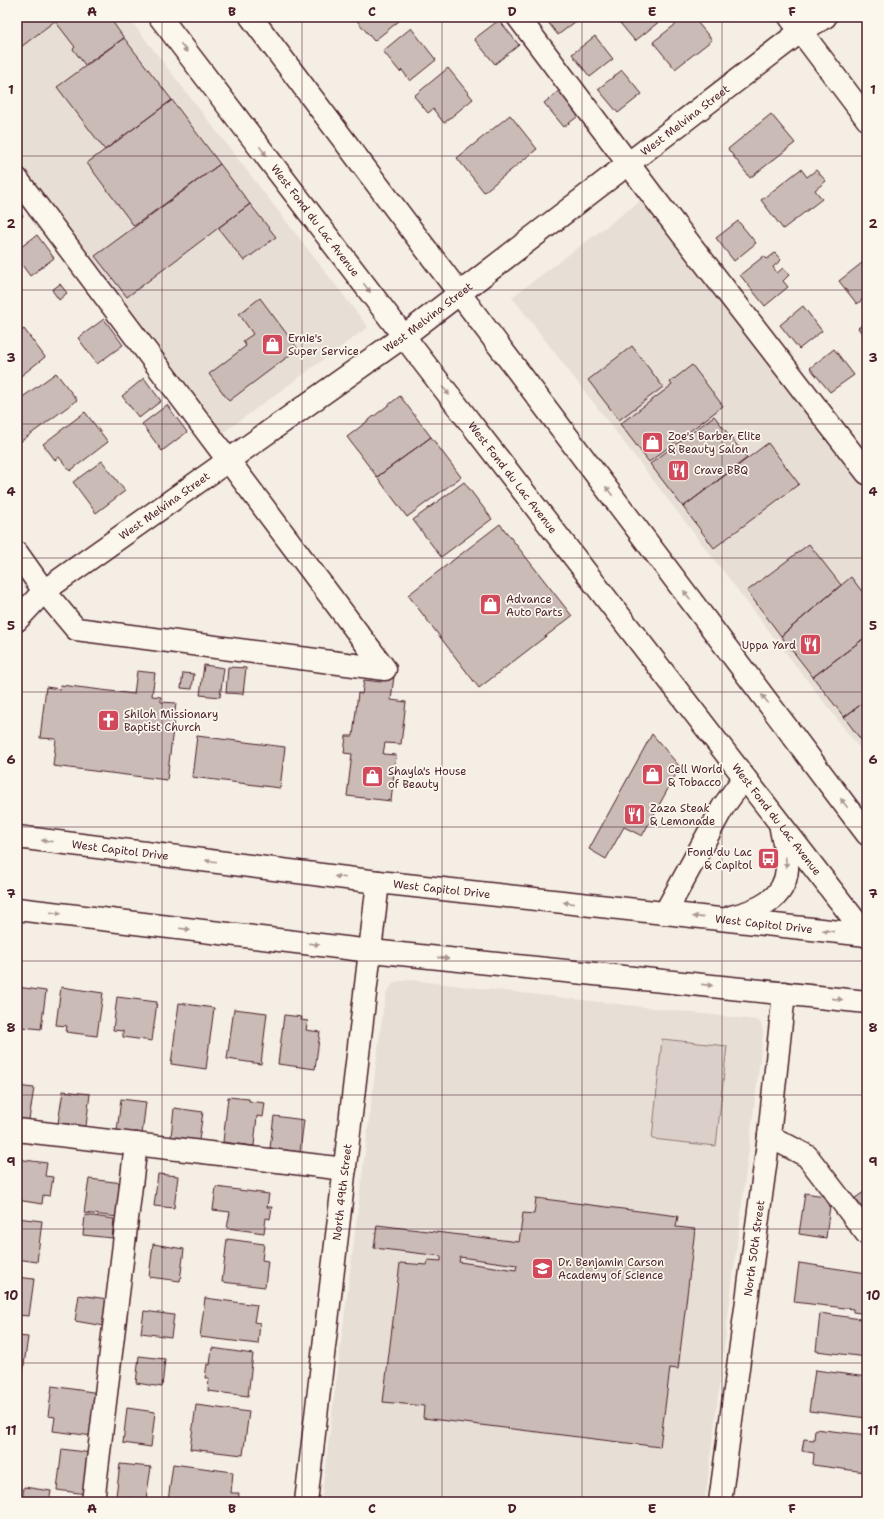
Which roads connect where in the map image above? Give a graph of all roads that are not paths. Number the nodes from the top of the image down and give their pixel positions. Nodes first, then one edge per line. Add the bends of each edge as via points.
1 (160, 17) edge
2 (251, 17) edge
3 (518, 17) edge
4 (825, 17) edge
5 (796, 24) edge
6 (867, 119) edge
7 (629, 163) junction
8 (17, 179) edge
9 (460, 293) junction
10 (404, 336) junction
11 (228, 459) junction
12 (867, 473) edge
13 (17, 553) edge
14 (44, 591) junction
15 (17, 620) edge
16 (744, 778) junction
17 (779, 824) junction
18 (867, 834) edge
19 (17, 837) edge
20 (378, 882) junction
21 (17, 909) edge
22 (665, 913) junction
23 (722, 919) junction
24 (867, 935) edge
25 (371, 951) junction
26 (784, 993) junction
27 (867, 1002) edge
28 (17, 1130) edge
29 (769, 1136) junction
30 (136, 1144) junction
31 (345, 1169) junction
32 (867, 1234) edge
33 (93, 1502) edge
34 (306, 1502) edge
35 (720, 1502) edge

1 -> 10 main road, West Fond du Lac Avenue
2 - 9 main road
3 - 7 main road
4 - 5 main road
5 - 6 main road
5 - 7 main road, West Melvina Street
7 - 9 main road, West Melvina Street
7 - 12 main road
8 - 11 main road
9 - 10 main road, West Melvina Street
18 -> 9 main road
10 - 11 main road, West Melvina Street
10 -> 16 main road, West Fond du Lac Avenue
11 - 14 main road, West Melvina Street
11 - 14 main road via 385,669 81,631 76,629
13 - 14 main road
14 - 15 main road, West Melvina Street
16 - 17 main road, West Fond du Lac Avenue
16 - 22 main road via 723,807
17 -> 23 main road via 787,862 785,882 766,905 745,914
17 - 24 main road, West Fond du Lac Avenue
20 -> 19 main road, West Capitol Drive
22 -> 20 main road, West Capitol Drive
20 - 25 main road, North 49th Street
21 -> 25 main road
23 -> 22 main road, West Capitol Drive
24 -> 23 main road, West Capitol Drive
25 -> 26 main road
25 - 31 main road, North 49th Street
26 -> 27 main road
26 - 29 main road, North 50th Street
28 - 30 main road
29 - 32 main road via 806,1156
29 - 35 main road, North 50th Street
30 - 31 main road
30 - 33 main road
31 - 34 main road, North 49th Street

